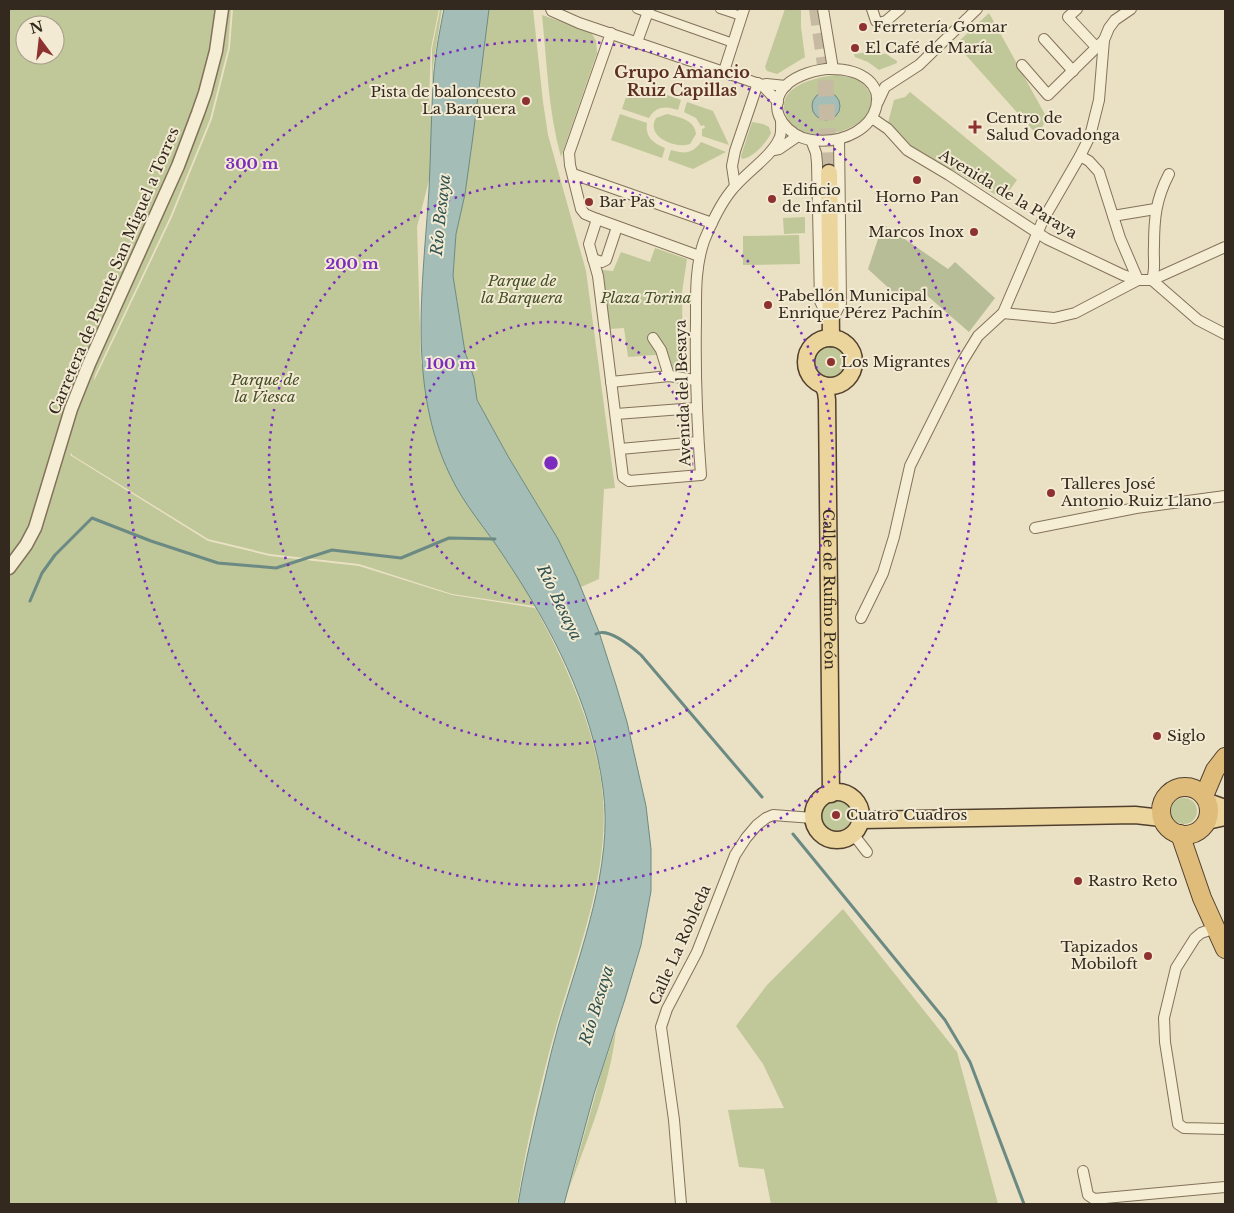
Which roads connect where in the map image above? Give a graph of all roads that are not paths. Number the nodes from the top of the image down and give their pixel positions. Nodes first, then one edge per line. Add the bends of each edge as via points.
1 (222, 9) edge
2 (551, 9) edge
3 (637, 9) edge
4 (720, 9) edge
5 (823, 9) edge
6 (872, 9) edge
7 (900, 9) edge
8 (978, 9) edge
9 (1077, 9) edge
10 (1132, 9) edge
11 (648, 11) edge
12 (742, 12) edge
13 (611, 33) junction
14 (1044, 39) dead end
15 (637, 42) junction
16 (732, 43) junction
17 (1100, 44) junction
18 (1022, 65) dead end
19 (833, 69) junction
20 (724, 71) junction
21 (1073, 71) junction
22 (868, 80) junction
23 (894, 81) junction
24 (760, 84) junction
25 (786, 86) junction
26 (778, 102) junction
27 (877, 103) junction
28 (872, 118) junction
29 (781, 120) junction
30 (798, 136) junction
31 (839, 139) junction
32 (811, 140) junction
33 (773, 150) junction
34 (1080, 156) junction
35 (829, 173) tunnel mouth
36 (573, 174) junction
37 (1169, 174) dead end
38 (735, 186) junction
39 (1155, 209) junction
40 (1113, 216) junction
41 (597, 219) junction
42 (712, 223) junction
43 (617, 226) junction
44 (1038, 232) junction
45 (1225, 247) edge
46 (699, 256) junction
47 (593, 259) junction
48 (1138, 280) junction
49 (1152, 280) junction
50 (1003, 313) junction
51 (831, 331) junction
52 (1225, 334) edge
53 (653, 338) dead end
54 (669, 376) junction
55 (695, 380) junction
56 (611, 382) junction
57 (830, 385) junction
58 (696, 408) junction
59 (616, 414) junction
60 (698, 442) junction
61 (620, 449) junction
62 (1225, 496) edge
63 (1036, 528) dead end
64 (9, 568) edge
65 (861, 618) dead end
66 (1220, 763) edge
67 (836, 793) junction
68 (1201, 795) junction
69 (1225, 808) edge
70 (1162, 812) junction
71 (1225, 816) edge
72 (813, 818) junction
73 (858, 822) junction
74 (1194, 830) junction
75 (867, 852) dead end
76 (1215, 928) junction
77 (1225, 949) edge
78 (1225, 1129) edge
79 (1084, 1171) dead end
80 (1225, 1188) edge
81 (681, 1204) edge

1 - 64 street, Carretera de Puente San Miguel a Torres via 205,93 178,166 78,391 35,528
2 - 13 street via 579,23
3 - 11 street
4 - 12 street
5 - 19 street
6 - 7 street via 878,23 886,21
8 - 23 street via 920,65
9 - 17 street via 1068,17
10 - 17 street via 1115,20
11 - 15 street
11 - 16 street
12 - 16 street
13 - 15 street
13 - 36 street via 569,153
14 - 21 street
15 - 20 street
16 - 20 street
17 - 21 street
17 - 34 street via 1097,110
18 - 21 street via 1048,94
19 - 22 street via 853,72
19 - 25 street via 807,74
20 - 24 street
22 - 23 street
22 - 27 street via 875,91
23 - 27 street via 883,90
24 - 25 street
24 - 26 street
24 - 38 street via 735,151 732,166
25 - 26 street
26 - 29 street
27 - 28 street
28 - 31 street via 861,129
28 - 44 street, Avenida de la Paraya via 888,129 907,150
29 - 30 street
29 - 33 street via 780,137
30 - 32 street
30 - 33 street
31 - 32 street
31 - 51 street via 841,303
32 - 51 street via 817,163 820,301
33 - 38 street, Avenida del Besaya
34 - 40 street via 1099,172
34 - 44 street
35 - 51 main road
36 - 41 street via 581,209
36 - 42 street
37 - 39 street
38 - 42 street, Avenida del Besaya
39 - 40 street
39 - 49 street via 1155,271
40 - 48 street
41 - 43 street
41 - 47 street via 589,244
42 - 46 street, Avenida del Besaya
43 - 46 street
43 - 47 street via 606,260
44 - 48 street, Avenida de la Paraya
44 - 50 street
45 - 49 street
46 - 55 street, Avenida del Besaya
47 - 56 street
48 - 49 street
48 - 50 street via 1074,313 1054,318
49 - 52 street via 1198,320
50 - 65 street via 978,336 962,362 910,466 883,573
51 - 57 main road via 846,344 855,362 849,377
51 - 57 main road via 813,346 807,358 811,377
53 - 54 street via 661,350
54 - 55 street
54 - 56 street
55 - 58 street, Avenida del Besaya
56 - 59 street
57 - 67 main road, Calle de Rufino Peón via 826,392
58 - 59 street
58 - 60 street, Avenida del Besaya
59 - 61 street
60 - 61 street
60 - 61 street, Avenida del Besaya via 701,475 629,481 623,477
62 - 63 street via 1136,508
66 - 68 highway
67 - 72 main road via 817,804
67 - 73 main road via 854,800
68 - 69 main road
68 - 70 highway via 1183,787 1169,793 1164,799
68 - 74 highway via 1209,815
70 - 73 main road via 1134,809
70 - 74 highway via 1169,829
71 - 74 main road
72 - 73 main road via 818,831 830,839 840,840
72 - 81 street, Calle La Robleda via 773,815 757,825 746,838 735,855 697,952 667,1009 661,1027
73 - 75 street
74 - 76 highway via 1192,866
76 - 77 highway
76 - 78 street via 1195,938 1176,968 1164,1018 1165,1042 1178,1124 1184,1128
79 - 80 street via 1088,1195 1094,1199

